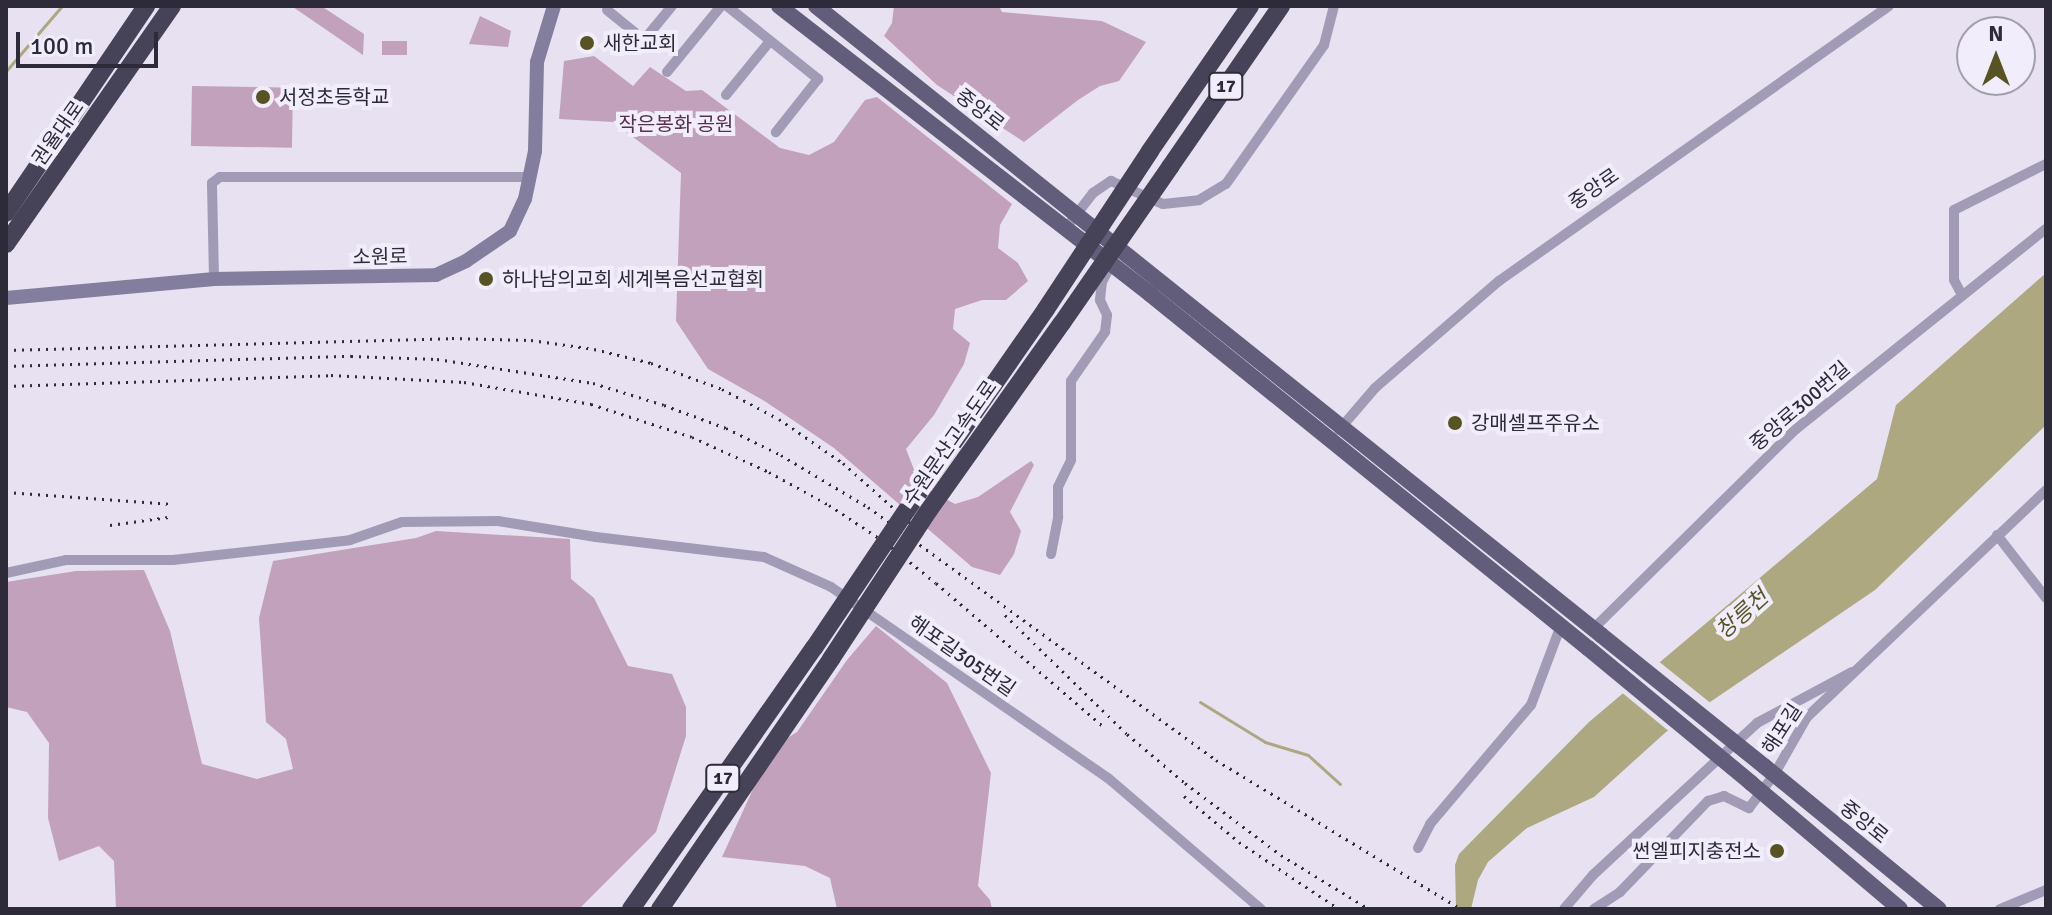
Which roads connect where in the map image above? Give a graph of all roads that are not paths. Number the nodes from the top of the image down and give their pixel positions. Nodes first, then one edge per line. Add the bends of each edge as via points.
1 (134, 6) edge
2 (146, 6) edge
3 (172, 6) edge
4 (186, 6) edge
5 (554, 6) edge
6 (672, 6) edge
7 (721, 6) edge
8 (727, 6) edge
9 (779, 6) edge
10 (816, 6) edge
11 (1250, 6) edge
12 (1281, 6) edge
13 (1334, 6) edge
14 (1889, 6) edge
15 (606, 7) edge
16 (770, 41) junction
17 (667, 72) dead end
18 (726, 95) dead end
19 (64, 126) junction
20 (776, 132) dead end
21 (78, 142) junction
22 (2046, 164) edge
23 (531, 177) junction
24 (6, 213) edge
25 (1078, 213) junction
26 (1066, 228) junction
27 (2046, 229) edge
28 (6, 244) edge
29 (1112, 263) junction
30 (214, 279) junction
31 (1962, 295) junction
32 (6, 298) edge
33 (1335, 433) junction
34 (2046, 490) edge
35 (922, 505) junction
36 (1997, 535) junction
37 (1051, 554) dead end
38 (6, 573) edge
39 (2046, 598) edge
40 (1560, 628) junction
41 (1597, 632) junction
42 (1867, 663) junction
43 (1769, 771) junction
44 (1756, 787) junction
45 (1418, 848) dead end
46 (658, 870) junction
47 (2046, 890) edge
48 (624, 909) edge
49 (631, 909) edge
50 (660, 909) edge
51 (1261, 909) edge
52 (1564, 909) edge
53 (1594, 909) edge
54 (1900, 909) edge
55 (1939, 909) edge
56 (2000, 909) edge

1 - 19 highway
2 - 19 highway, 권율대로
3 - 21 highway, 권율대로
4 - 21 highway
5 - 23 main road, 소원로 via 537,62
6 - 15 street via 644,40
7 - 17 street
8 - 16 street
9 - 26 main road, 중앙로
10 - 25 main road, 중앙로
11 - 35 highway, 수원문산고속도로 / 17, bridge via 1046,309
12 - 35 highway, 수원문산고속도로 / 17, bridge via 1062,323
13 - 25 street via 1324,45 1226,184 1199,200 1163,204 1111,181
14 - 33 street, 중앙로 via 1499,281 1375,388
16 - 18 street
16 - 20 street via 818,79
19 - 24 highway, 권율대로
21 - 28 highway, 권율대로
22 - 31 street via 1954,210 1954,280
23 - 30 main road, 소원로 via 510,231 436,275
23 - 30 street via 220,177 212,183
25 - 26 street
25 - 33 main road, 중앙로
26 - 29 main road, 중앙로
27 - 31 street, 중앙로300번길
29 - 33 main road, 중앙로
29 - 37 street via 1100,300 1107,315 1105,332 1071,381 1071,460 1058,487
30 - 32 main road, 소원로
31 - 41 street, 중앙로300번길 via 1796,429
33 - 40 main road, 중앙로
33 - 41 main road, 중앙로
34 - 36 street, 해포길
35 - 46 highway, 수원문산고속도로 / 17, bridge
35 - 50 highway, 수원문산고속도로 / 17, bridge via 831,659
36 - 39 street
36 - 42 street, 해포길
38 - 51 street, 해포길305번길 via 66,560 173,560 350,540 402,522 498,521 764,557 831,587 1108,778
40 - 44 main road, 중앙로, bridge
40 - 45 street via 1531,705 1430,824
41 - 43 main road, 중앙로, bridge
42 - 43 street, 해포길 via 1807,717
42 - 52 street via 1757,723 1593,875
43 - 44 street, 해포길
43 - 55 main road, 중앙로
44 - 53 street via 1749,808 1724,796 1708,801 1620,892
44 - 54 main road, 중앙로
46 - 48 highway, 수원문산고속도로 / 17
46 - 49 highway, 수원문산고속도로 / 17
47 - 56 street

